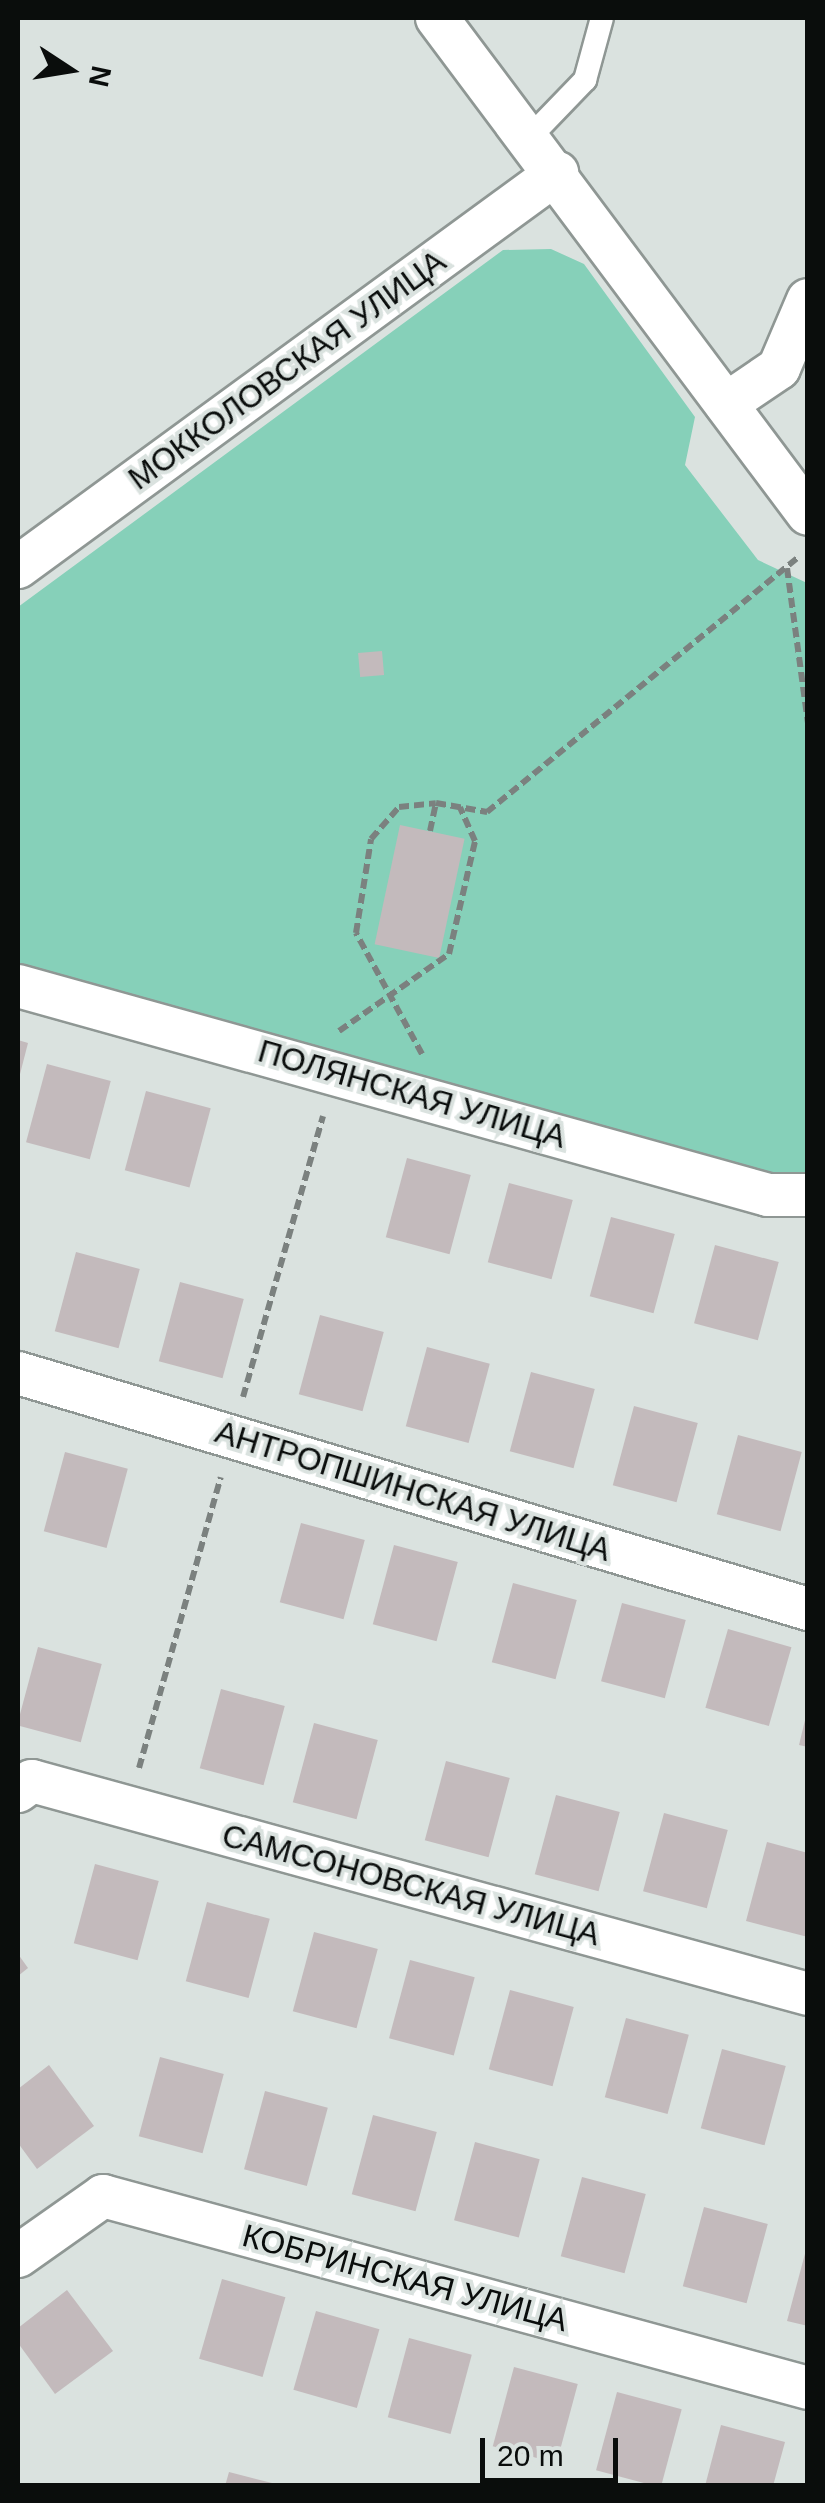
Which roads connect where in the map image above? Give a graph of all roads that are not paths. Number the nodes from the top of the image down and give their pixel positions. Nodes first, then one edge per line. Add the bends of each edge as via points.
1 (438, 18) edge
2 (602, 18) edge
3 (529, 138) junction
4 (557, 173) junction
5 (808, 300) edge
6 (726, 404) junction
7 (808, 514) edge
8 (18, 566) edge
9 (18, 986) edge
10 (808, 1195) edge
11 (18, 1373) edge
12 (808, 1610) edge
13 (18, 1791) edge
14 (808, 1994) edge
15 (18, 2256) edge
16 (808, 2388) edge

1 - 3 street
2 - 3 lane via 584,80
3 - 4 street
4 - 6 street
4 - 8 street, МОККОЛОВСКАЯ УЛИЦА
5 - 6 street via 779,368
6 - 7 street
9 - 10 street, ПОЛЯНСКАЯ УЛИЦА via 768,1195
11 - 12 street, АНТРОПШИНСКАЯ УЛИЦА
13 - 14 street, САМСОНОВСКАЯ УЛИЦА via 32,1781
15 - 16 street, КОБРИНСКАЯ УЛИЦА via 103,2196

